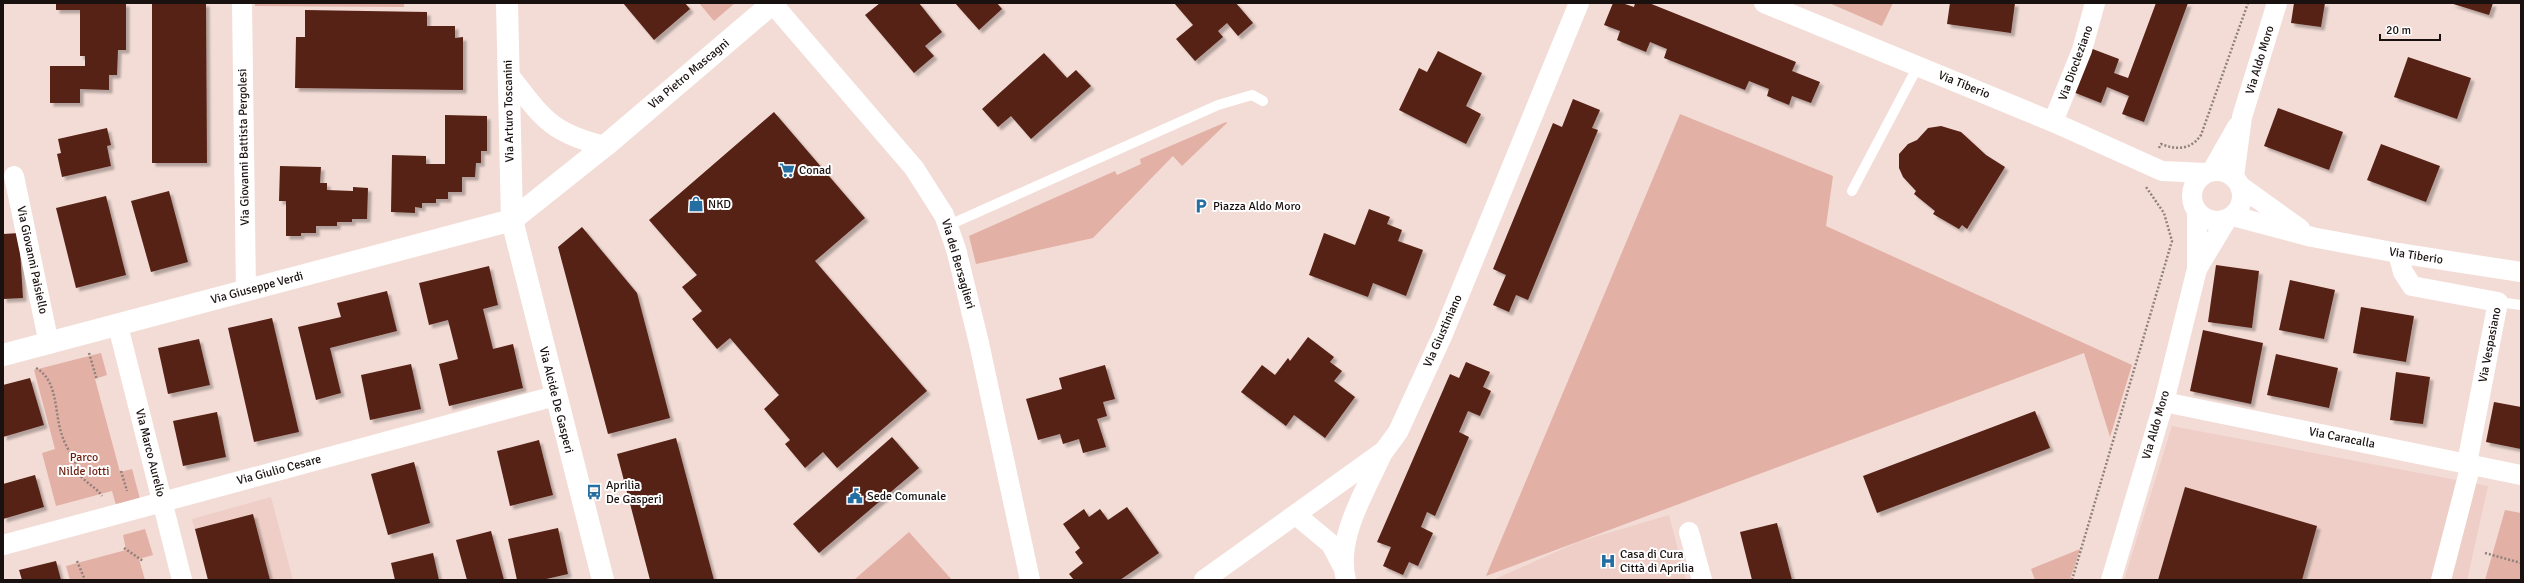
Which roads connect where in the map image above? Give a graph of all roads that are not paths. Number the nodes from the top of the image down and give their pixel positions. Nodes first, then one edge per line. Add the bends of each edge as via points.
1 (242, 3) edge
2 (507, 3) edge
3 (772, 3) edge
4 (1579, 3) edge
5 (1764, 3) edge
6 (2095, 3) edge
7 (2277, 3) edge
8 (1918, 66) junction
9 (509, 75) junction
10 (1263, 101) dead end
11 (2242, 117) junction
12 (2053, 122) junction
13 (605, 146) junction
14 (2157, 168) junction
15 (2209, 172) junction
16 (14, 176) dead end
17 (2237, 182) junction
18 (1852, 191) dead end
19 (2194, 207) junction
20 (2230, 218) junction
21 (512, 220) junction
22 (949, 225) junction
23 (2312, 237) junction
24 (2398, 253) junction
25 (2197, 269) junction
26 (2521, 272) edge
27 (246, 291) junction
28 (2498, 302) junction
29 (2521, 305) edge
30 (118, 326) junction
31 (49, 344) junction
32 (3, 355) edge
33 (555, 396) junction
34 (2164, 402) junction
35 (1384, 451) junction
36 (2469, 464) junction
37 (2521, 475) edge
38 (162, 502) junction
39 (1296, 515) junction
40 (1689, 532) dead end
41 (3, 545) edge
42 (1344, 573) edge
43 (182, 580) edge
44 (603, 580) edge
45 (1030, 580) edge
46 (1204, 580) edge
47 (1702, 580) edge
48 (2111, 580) edge
49 (2442, 580) edge

1 - 27 street, Via Giovanni Battista Pergolesi
2 - 9 street, Via Arturo Toscanini
3 - 13 street, Via Pietro Mascagni
3 - 22 street, Via dei Bersaglieri via 921,177 940,205
4 - 35 street, Via Giustiniano via 1443,334 1398,432
5 - 8 street, Via Tiberio
6 - 12 street, Via Diocleziano via 2082,50
7 - 11 street, Via Aldo Moro
8 - 12 street, Via Tiberio
8 - 18 lane
9 - 13 street via 534,108 553,127 578,139
9 - 21 street, Via Arturo Toscanini
10 - 22 lane via 1252,95 1218,105
11 - 15 street, Via Aldo Moro
11 - 17 street, Via Aldo Moro
12 - 14 street, Via Tiberio
13 - 21 street, Via Pietro Mascagni
14 - 15 street, Via Tiberio
14 - 19 street, Via Tiberio
15 - 17 street via 2220,171
15 - 19 street, Via Aldo Moro via 2194,184
16 - 31 street, Via Giovanni Paisiello
17 - 20 street, Via Aldo Moro via 2241,202
17 - 23 street, Via Tiberio
19 - 20 street via 2211,221
19 - 25 street, Via Aldo Moro
20 - 23 street, Via Tiberio
20 - 25 street, Via Aldo Moro
21 - 27 street, Via Giuseppe Verdi
21 - 33 street, Via Alcide De Gasperi
22 - 45 street, Via dei Bersaglieri via 979,343
23 - 24 street, Via Tiberio
24 - 26 street, Via Tiberio
24 - 28 street, Via Vespasiano via 2403,272 2412,286
25 - 34 street, Via Aldo Moro
27 - 30 street, Via Giuseppe Verdi
28 - 29 lane
28 - 36 street, Via Vespasiano
30 - 31 street, Via Giuseppe Verdi
30 - 38 street, Via Marco Aurelio
31 - 32 street, Via Giuseppe Verdi
33 - 38 street, Via Giulio Cesare
33 - 44 street, Via Alcide De Gasperi
34 - 36 street, Via Caracalla
34 - 48 street, Via Aldo Moro
35 - 39 street, Via Giustiniano
35 - 42 street via 1351,525
36 - 37 street, Via Caracalla
36 - 49 street, Via Vespasiano
38 - 41 street, Via Giulio Cesare
38 - 43 street, Via Marco Aurelio
39 - 42 street via 1331,544
39 - 46 street, Via Giustiniano
40 - 47 street

